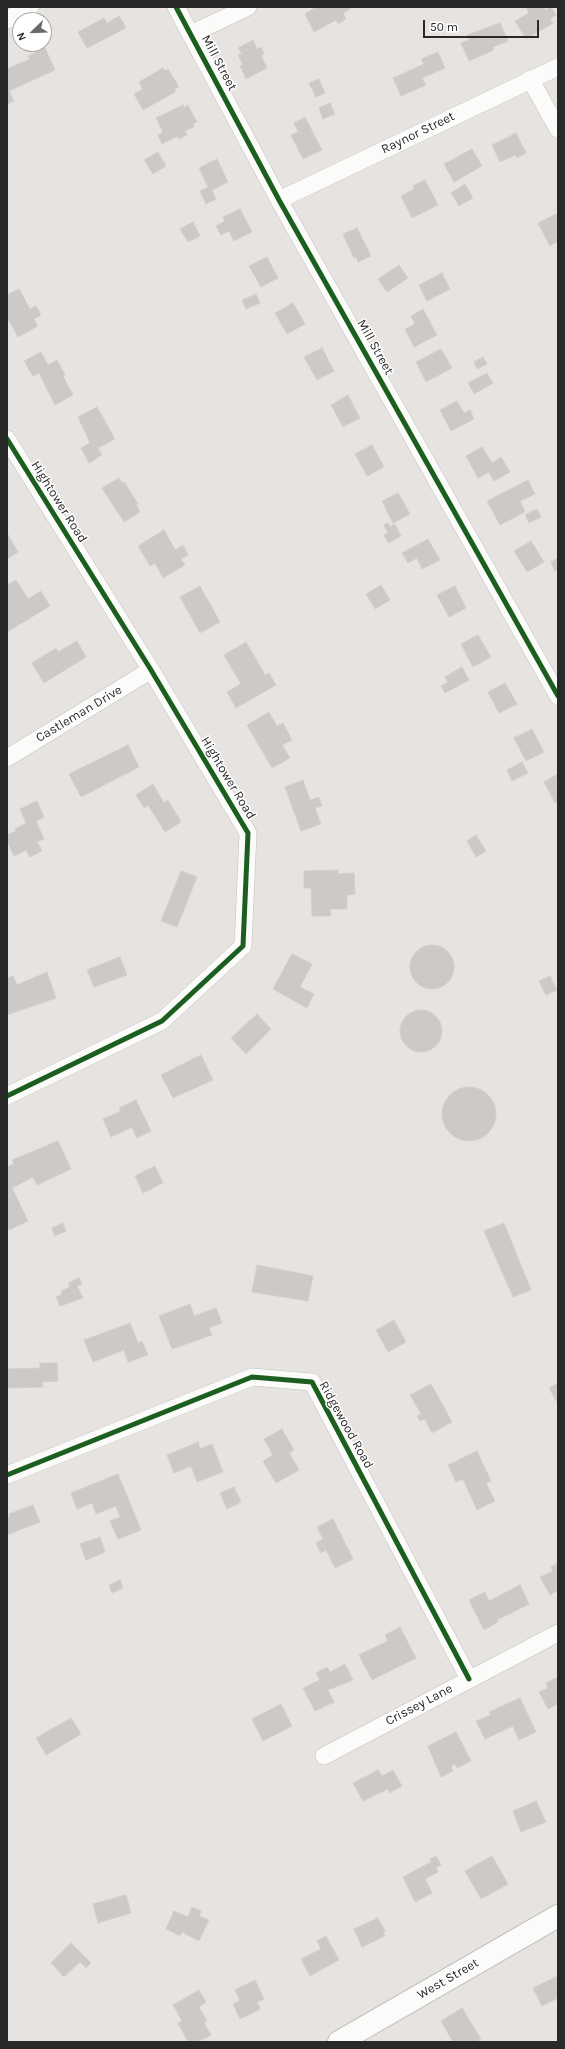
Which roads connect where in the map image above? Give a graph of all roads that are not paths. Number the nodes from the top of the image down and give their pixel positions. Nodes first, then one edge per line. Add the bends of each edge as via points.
1 (30, 7) edge
2 (176, 7) edge
3 (248, 7) edge
4 (7, 20) edge
5 (191, 34) junction
6 (558, 67) edge
7 (530, 79) junction
8 (558, 129) edge
9 (279, 200) junction
10 (7, 439) edge
11 (151, 670) junction
12 (557, 691) edge
13 (7, 758) edge
14 (7, 1096) edge
15 (7, 1475) edge
16 (558, 1632) edge
17 (469, 1679) junction
18 (324, 1756) dead end
19 (558, 1916) edge
20 (339, 2042) edge

1 - 4 street
2 - 5 street, Mill Street
3 - 5 street
5 - 9 street, Mill Street
6 - 7 street, Raynor Street
7 - 8 street
7 - 9 street, Raynor Street
9 - 12 street, Mill Street
10 - 11 street, Hightower Road
11 - 13 street, Castleman Drive
11 - 14 street, Hightower Road via 248,834 243,946 162,1021
15 - 17 street, Ridgewood Road via 252,1377 312,1382
16 - 17 street, Crissey Lane
17 - 18 street, Crissey Lane
19 - 20 main road, West Street

